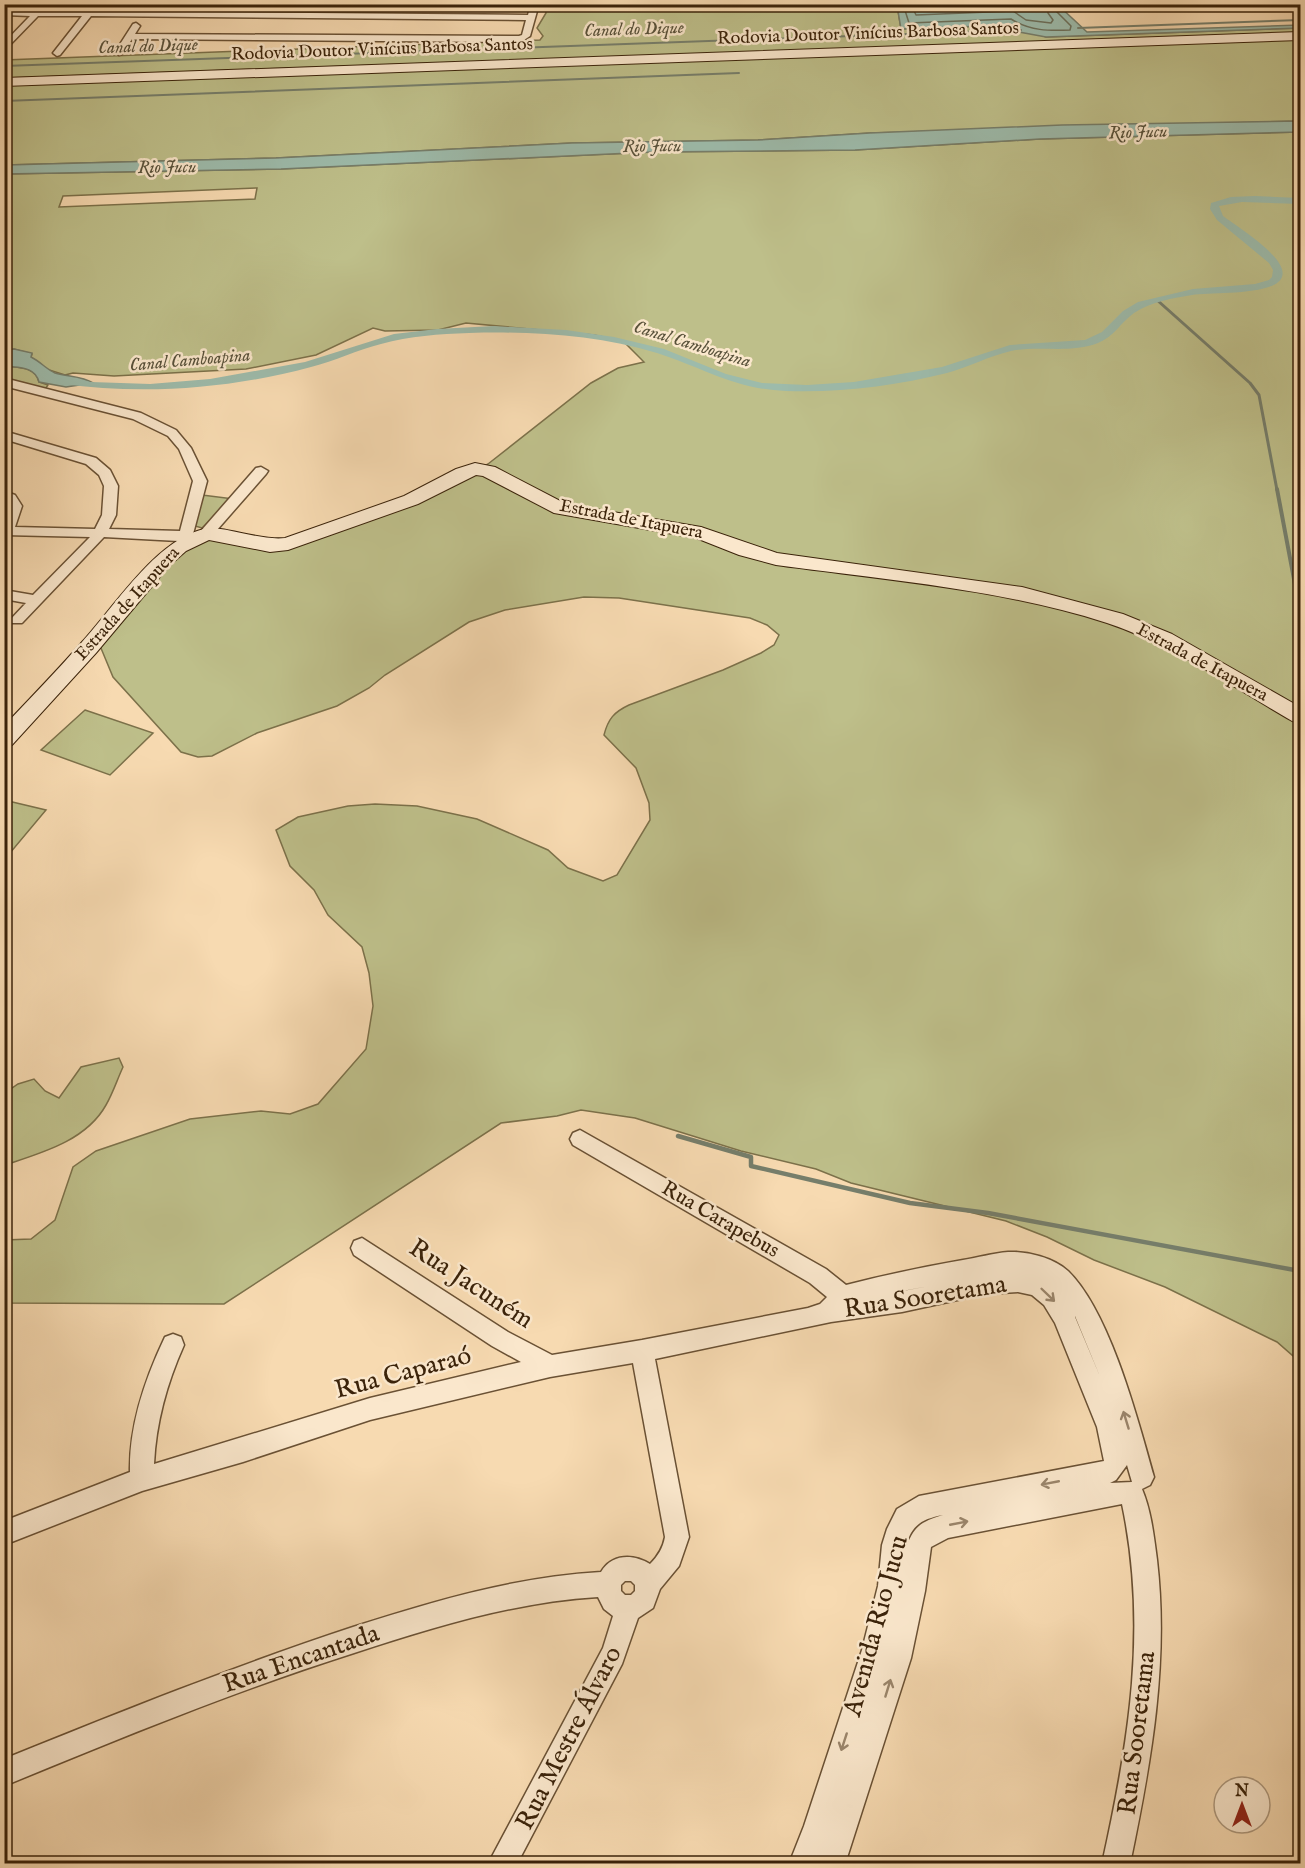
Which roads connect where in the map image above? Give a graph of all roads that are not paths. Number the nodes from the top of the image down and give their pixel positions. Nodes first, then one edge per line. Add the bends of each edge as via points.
1 (44, 4) edge
2 (95, 4) edge
3 (151, 4) edge
4 (214, 4) edge
5 (273, 4) edge
6 (343, 4) edge
7 (415, 4) edge
8 (478, 4) edge
9 (535, 4) edge
10 (4, 13) edge
11 (36, 13) junction
12 (88, 14) junction
13 (144, 14) junction
14 (207, 15) junction
15 (267, 15) junction
16 (410, 17) junction
17 (474, 17) junction
18 (531, 18) junction
19 (332, 27) junction
20 (129, 36) junction
21 (1300, 36) edge
22 (4, 49) edge
23 (119, 52) dead end
24 (57, 54) dead end
25 (4, 82) edge
26 (4, 382) edge
27 (4, 435) edge
28 (261, 471) dead end
29 (4, 495) edge
30 (7, 529) edge
31 (102, 531) junction
32 (194, 536) junction
33 (4, 594) edge
34 (36, 600) junction
35 (16, 620) dead end
36 (1300, 716) edge
37 (4, 740) edge
38 (580, 1140) dead end
39 (362, 1248) dead end
40 (840, 1305) junction
41 (173, 1344) dead end
42 (642, 1351) junction
43 (550, 1365) junction
44 (142, 1479) junction
45 (1124, 1479) junction
46 (4, 1533) edge
47 (640, 1576) junction
48 (608, 1584) junction
49 (627, 1608) junction
50 (4, 1773) edge
51 (502, 1863) edge
52 (803, 1863) edge
53 (831, 1863) edge
54 (1116, 1863) edge

1 - 11 street
2 - 12 street
3 - 13 street
4 - 14 street
5 - 15 street
6 - 19 street
7 - 16 street
8 - 17 street
9 - 18 street
10 - 11 street
11 - 12 street
11 - 22 street
12 - 13 street
12 - 24 street
13 - 14 street
13 - 20 street
14 - 15 street
15 - 19 street
16 - 17 street
16 - 19 street
17 - 18 street
18 - 19 street via 525,38 521,39
19 - 20 street
20 - 23 street
21 - 25 main road, Rodovia Doutor Vinícius Barbosa Santos
26 - 32 street via 137,416 172,434 185,448 200,481
27 - 31 street via 77,456 101,469 111,486 111,508
28 - 32 street
29 - 30 street via 16,506
30 - 31 street
31 - 32 street
31 - 34 street
32 - 36 main road, Estrada de Itapuera via 219,535 270,546 288,544 411,500 463,473 482,470 561,508 701,533 776,559 1022,593 1116,619 1165,639
32 - 37 main road, Estrada de Itapuera via 162,562
33 - 34 street
34 - 35 street
38 - 40 street, Rua Carapebus via 818,1276
39 - 43 street, Rua Jacuném via 500,1339
40 - 42 street, Rua Caparaó via 807,1318
40 -> 45 street, Rua Sooretama via 1008,1282 1044,1290 1064,1317 1109,1427
45 -> 40 street, Rua Sooretama via 1124,1414 1086,1315 1060,1278 1044,1268 1007,1262 897,1282
41 - 44 street via 157,1385 140,1456
42 - 43 street, Rua Caparaó
42 - 47 street via 677,1537 670,1563
43 - 44 street, Rua Caparaó via 370,1409
44 - 46 street, Rua Caparaó
45 -> 52 street, Avenida Rio Jucu via 919,1508 906,1518 894,1545 890,1586 875,1650
53 -> 45 street, Avenida Rio Jucu via 898,1658 922,1538 948,1526
45 - 54 street, Rua Sooretama via 1138,1517 1150,1621 1146,1703 1134,1784
47 - 48 street via 622,1568
47 - 49 street via 645,1596 638,1605
48 - 49 street via 609,1596 616,1605
48 - 50 street, Rua Encantada via 544,1589 372,1634 208,1691
49 - 51 street, Rua Mestre Álvaro via 613,1655

